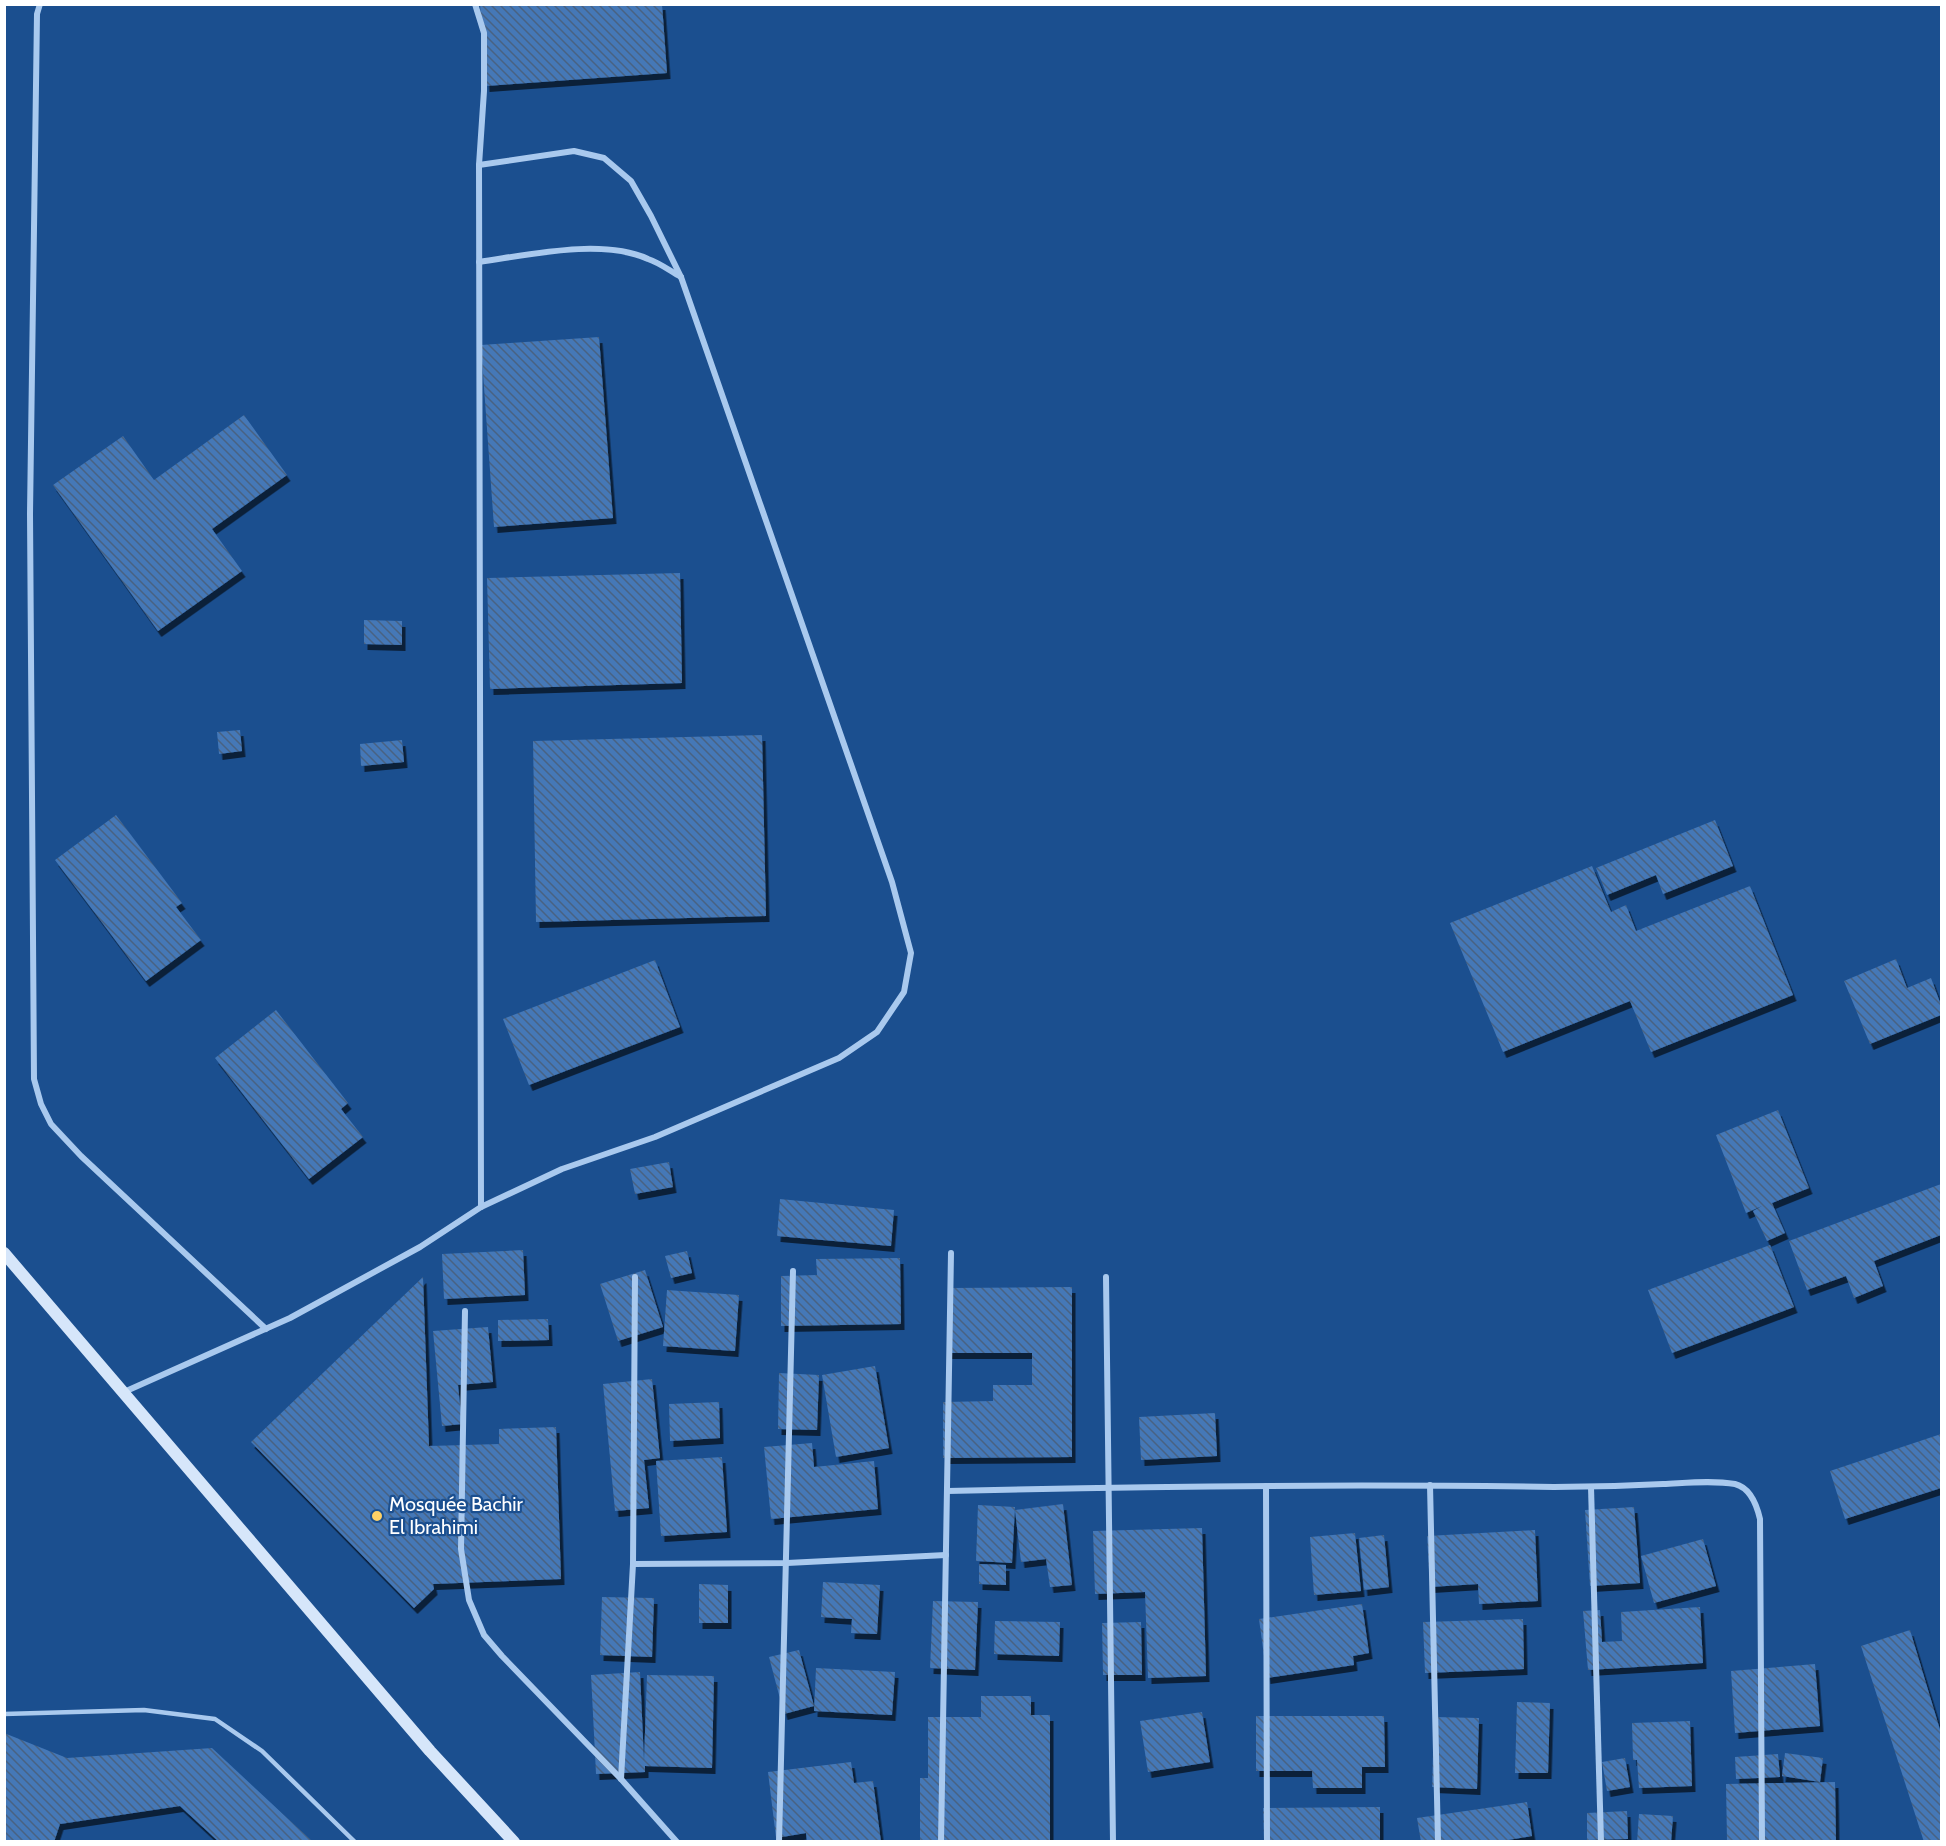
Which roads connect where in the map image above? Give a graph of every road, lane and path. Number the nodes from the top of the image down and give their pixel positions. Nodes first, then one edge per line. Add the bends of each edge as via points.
1 (40, 4) edge
2 (475, 4) edge
3 (479, 165) junction
4 (478, 262) junction
5 (681, 277) junction
6 (481, 1207) junction
7 (4, 1253) edge
8 (951, 1253) dead end
9 (794, 1271) dead end
10 (635, 1277) dead end
11 (1106, 1277) dead end
12 (465, 1311) dead end
13 (266, 1329) junction
14 (124, 1392) junction
15 (1430, 1485) junction
16 (1266, 1486) junction
17 (1108, 1487) junction
18 (1591, 1488) junction
19 (947, 1491) junction
20 (946, 1555) junction
21 (787, 1563) junction
22 (633, 1564) junction
23 (4, 1714) edge
24 (621, 1779) junction
25 (355, 1842) edge
26 (514, 1842) edge
27 (677, 1842) edge
28 (779, 1842) edge
29 (941, 1842) edge
30 (1113, 1842) edge
31 (1267, 1842) edge
32 (1438, 1842) edge
33 (1601, 1842) edge
34 (1762, 1842) edge

1 - 13 street via 30,514 34,1079 41,1104 58,1132
2 - 3 street via 484,33
3 - 4 street
3 - 5 street via 574,151 604,158 631,181
4 - 5 street via 563,250 619,250 648,258
4 - 6 street
5 - 6 street via 892,882 911,953 904,992 878,1032 838,1058 655,1137 562,1169
6 - 13 street via 420,1246
7 - 14 main road
8 - 19 street
9 - 21 street
10 - 22 street
11 - 17 street
12 - 24 street via 461,1549 469,1600 484,1635
13 - 14 street
14 - 26 main road via 430,1751
15 - 16 street
15 - 18 street
15 - 32 street
16 - 17 street
16 - 31 street
17 - 19 street
17 - 30 street
18 - 33 street
18 - 34 street via 1716,1483 1737,1485 1753,1499 1760,1519
19 - 20 street
20 - 21 street
20 - 29 street
21 - 22 street
21 - 28 street
22 - 24 street
23 - 25 lane via 144,1710 215,1719 262,1751
24 - 27 street

